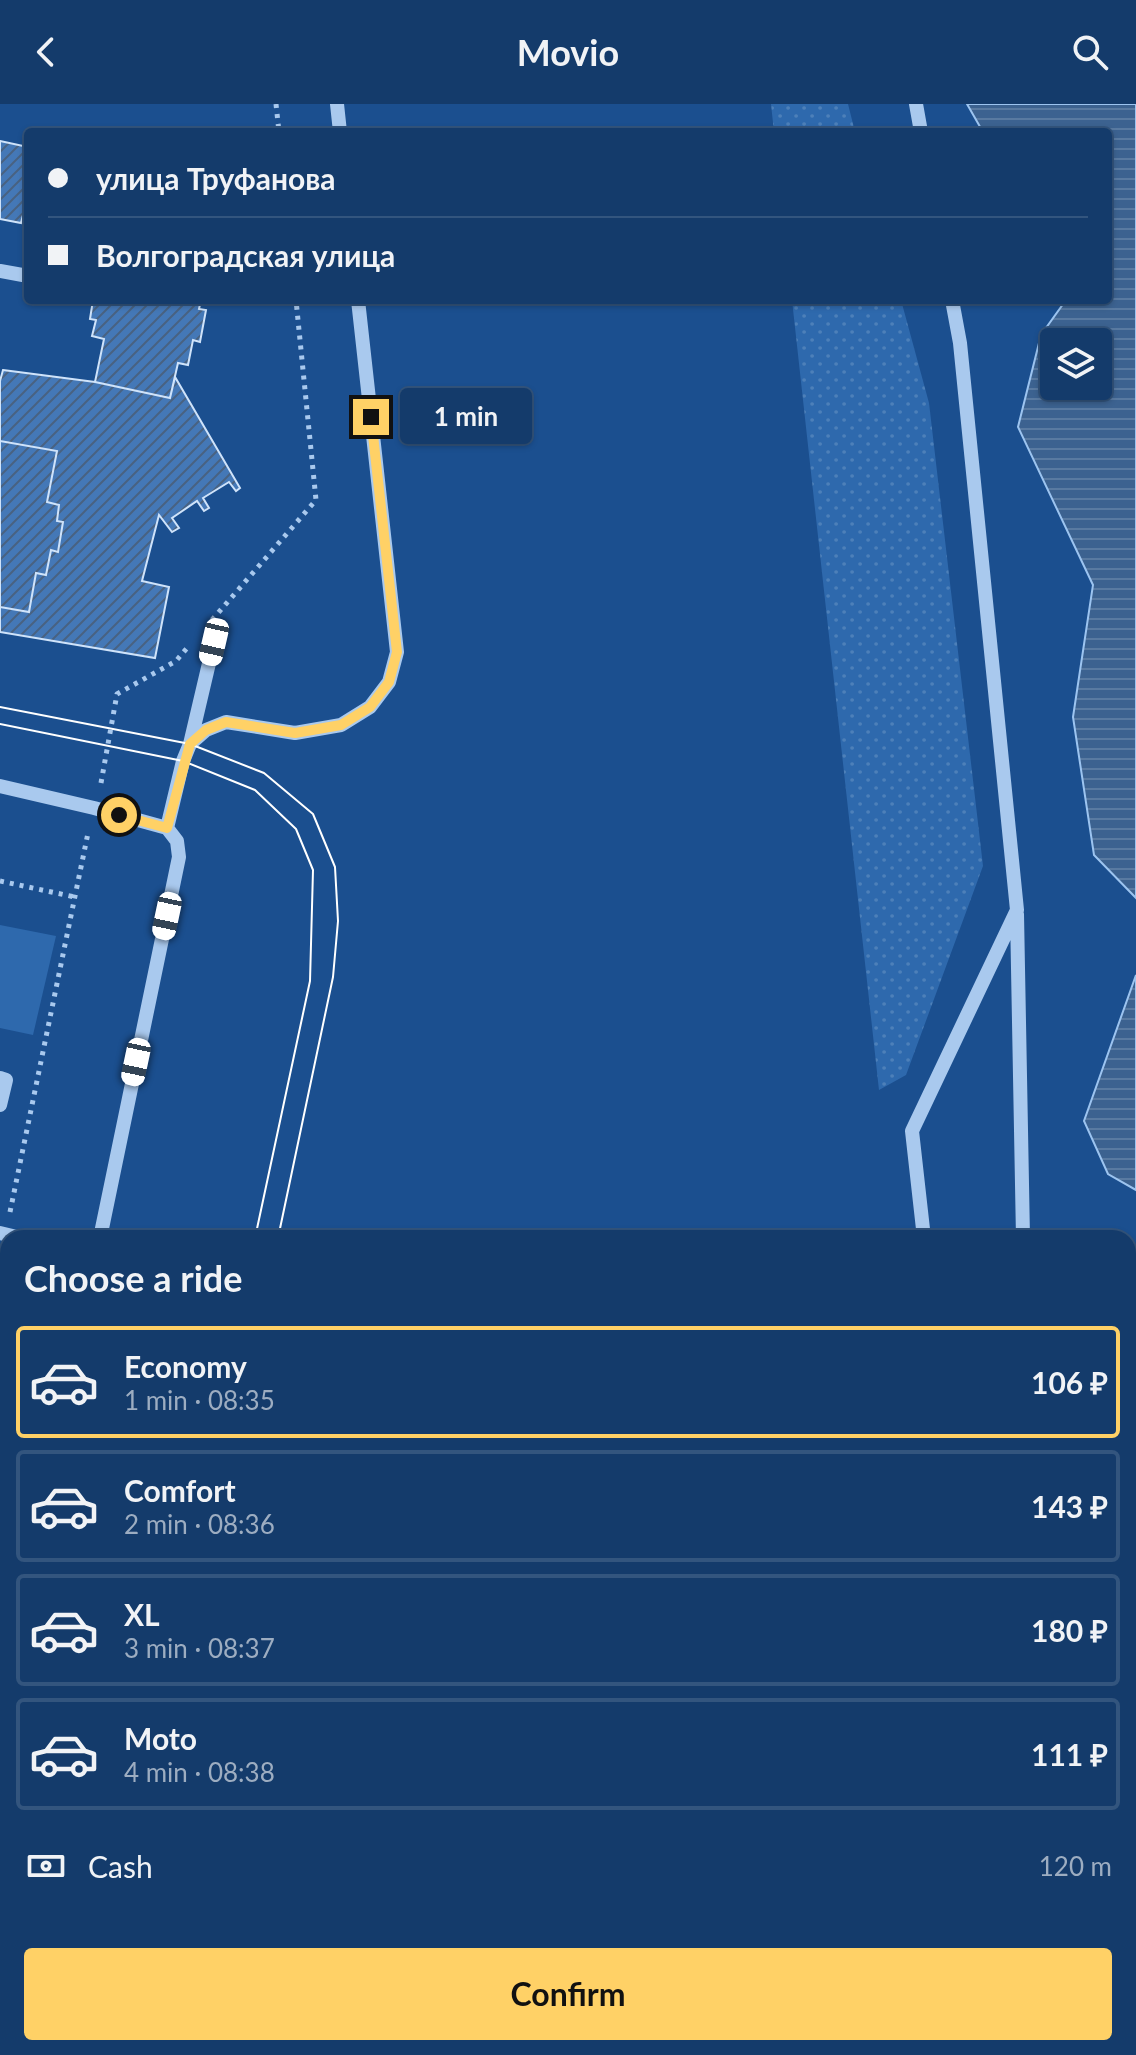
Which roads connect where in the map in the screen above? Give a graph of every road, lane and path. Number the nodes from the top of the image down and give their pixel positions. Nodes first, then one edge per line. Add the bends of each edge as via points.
1 (276, 104) edge
2 (337, 104) edge
3 (916, 104) edge
4 (279, 128) edge
5 (340, 128) edge
6 (920, 128) edge
7 (0, 271) edge
8 (24, 275) edge
9 (296, 304) edge
10 (358, 304) edge
11 (953, 304) edge
12 (206, 627) dead end
13 (196, 638) dead end
14 (214, 642) dead end
15 (190, 744) junction
16 (101, 783) dead end
17 (0, 786) edge
18 (167, 828) junction
19 (88, 833) dead end
20 (0, 881) edge
21 (75, 897) junction
22 (1017, 910) junction
23 (0, 1078) edge
24 (0, 1105) edge
25 (4, 1230) edge
26 (102, 1230) edge
27 (923, 1230) edge
28 (1023, 1230) edge

1 - 4 path
2 - 5 street
3 - 6 street
7 - 8 street
9 - 12 path via 316,500
10 - 15 street via 397,652 389,682 370,707 341,725 295,733 226,722
11 - 22 street
13 - 16 path via 176,661 117,694
14 - 15 street
15 - 18 street
17 - 18 street
18 - 26 street via 177,841 179,857
19 - 21 path
20 - 21 path
21 - 25 path
22 - 27 street via 912,1131
22 - 28 street
23 - 24 street via 6,1080

